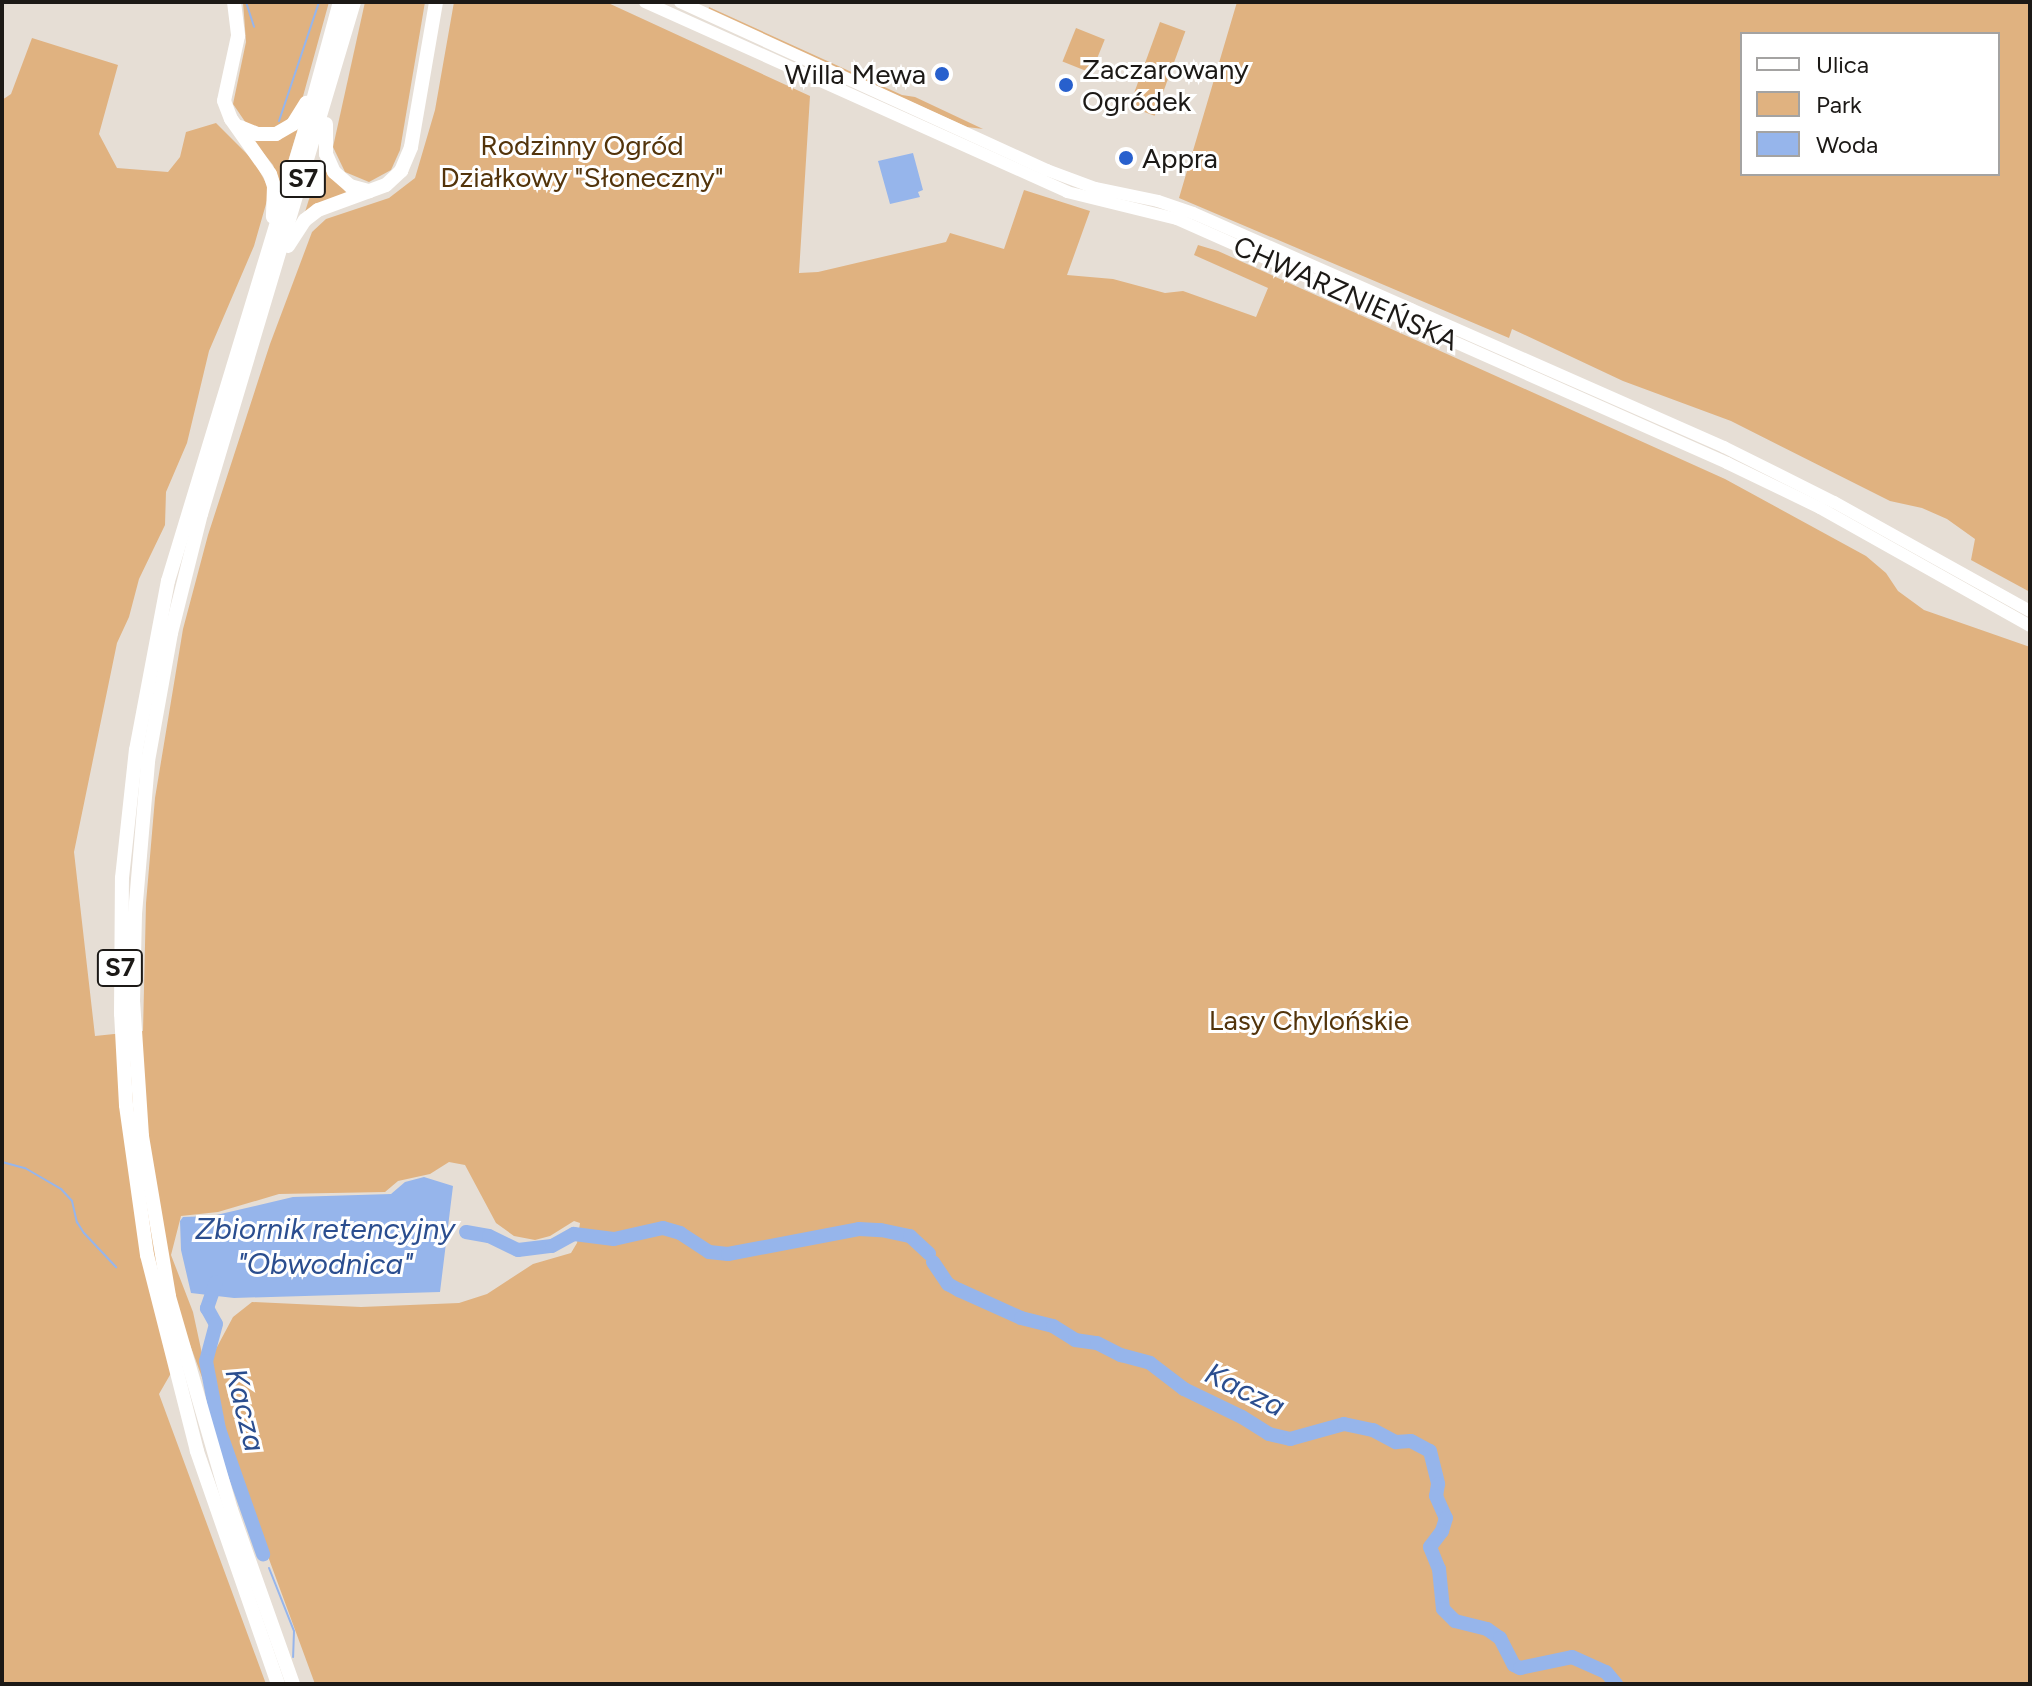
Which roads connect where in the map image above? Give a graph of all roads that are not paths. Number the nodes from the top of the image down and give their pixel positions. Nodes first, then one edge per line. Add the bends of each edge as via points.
1 (234, 2) edge
2 (340, 2) edge
3 (354, 2) edge
4 (436, 2) edge
5 (645, 2) edge
6 (680, 2) edge
7 (323, 92) junction
8 (237, 126) junction
9 (370, 191) junction
10 (271, 241) junction
11 (278, 259) junction
12 (1889, 540) junction
13 (1953, 576) junction
14 (2030, 611) edge
15 (2030, 626) edge
16 (278, 1684) edge
17 (293, 1684) edge

1 - 8 highway via 238,36 224,101
2 - 7 highway, S7
3 - 7 highway, S7
4 - 9 highway via 408,159 393,181
5 - 12 main road, CHWARZNIEŃSKA via 1067,192 1195,226
6 - 12 main road, CHWARZNIEŃSKA via 1071,180 1193,213 1724,447
7 - 8 highway via 286,130 257,134
7 - 9 highway via 329,164 350,186
7 - 10 highway, S7
7 - 11 highway, S7
8 - 10 highway via 274,186
9 - 11 highway via 311,215
10 - 16 highway, S7 via 191,500 150,664 126,830 120,959 129,1139 157,1302 197,1451
11 - 17 highway, S7 via 201,514 160,689 138,861 133,1002 142,1136 169,1296 231,1510
12 - 13 main road, CHWARZNIEŃSKA
13 - 14 main road, CHWARZNIEŃSKA
13 - 15 main road, CHWARZNIEŃSKA

